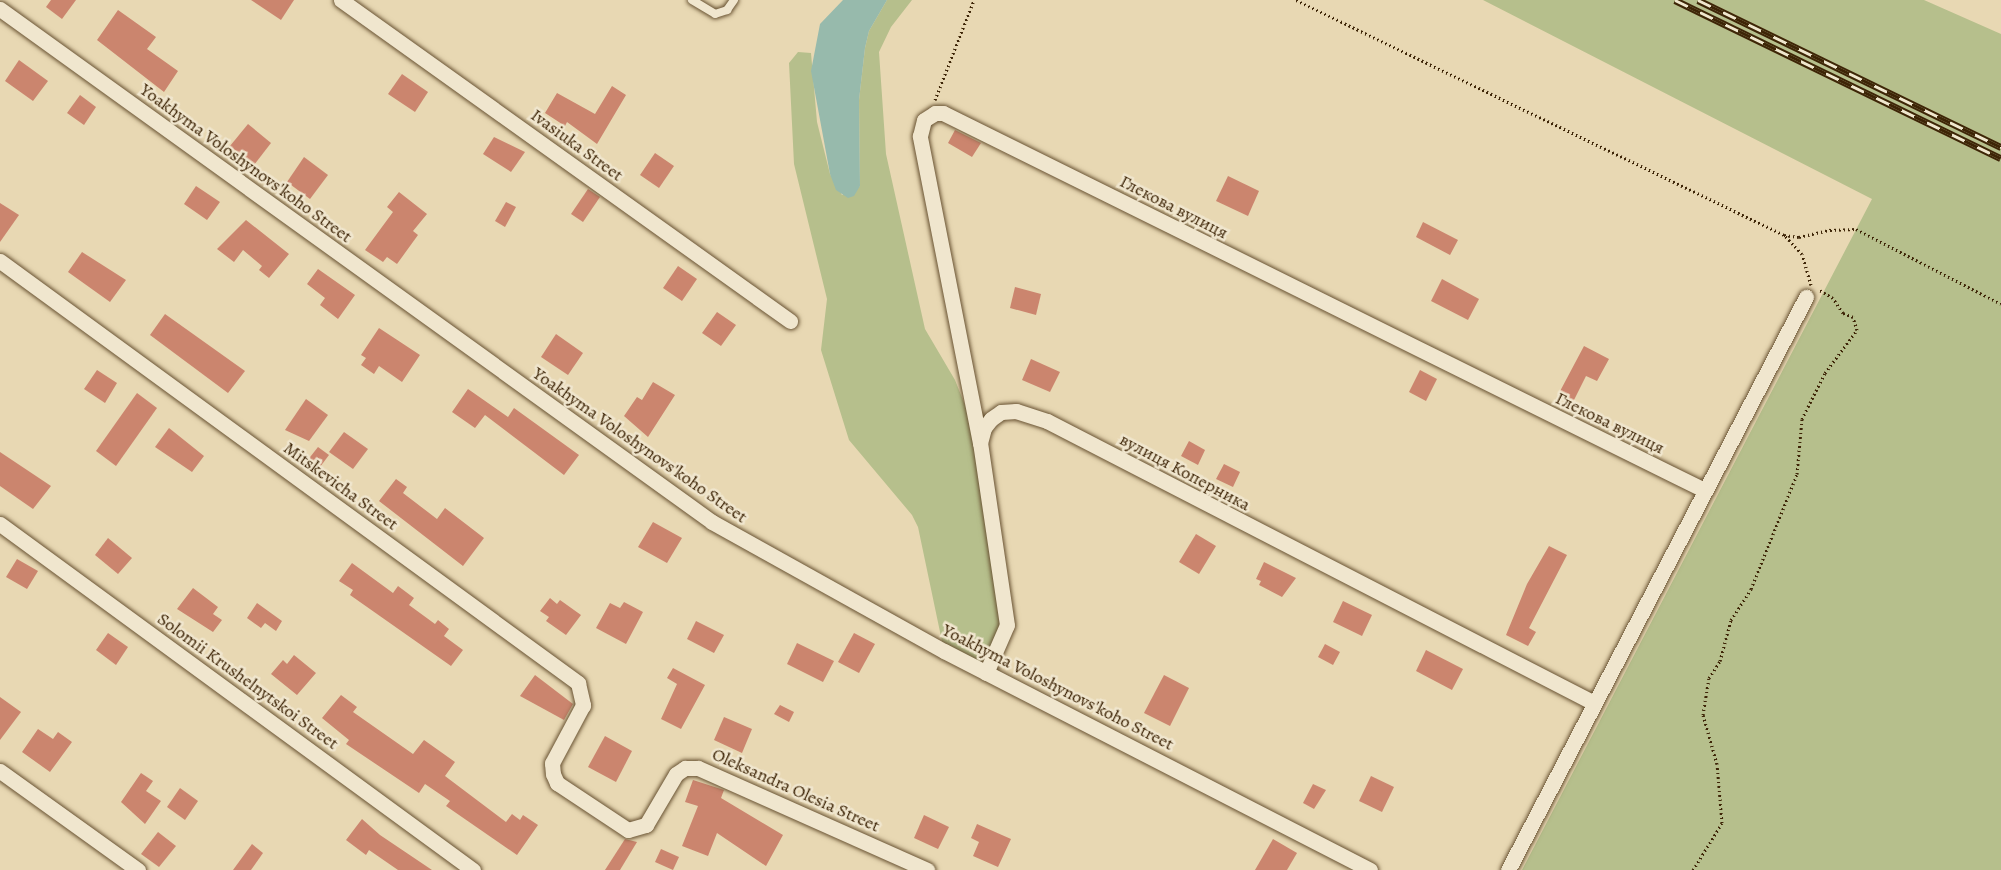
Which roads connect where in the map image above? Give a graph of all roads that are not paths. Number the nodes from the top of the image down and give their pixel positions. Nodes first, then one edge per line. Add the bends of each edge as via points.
1 (341, 0) edge
2 (692, 0) edge
3 (734, 0) edge
4 (0, 9) edge
5 (0, 261) edge
6 (1809, 290) road end
7 (789, 321) dead end
8 (980, 443) junction
9 (1704, 490) junction
10 (0, 524) edge
11 (986, 672) junction
12 (1594, 703) junction
13 (0, 771) edge
14 (553, 774) joint
15 (138, 870) edge
16 (474, 870) edge
17 (927, 870) edge
18 (1370, 870) edge
19 (1508, 870) edge

1 - 7 street, Ivasiuka Street
2 - 3 lane via 715,14 727,10
4 - 11 street, Yoakhyma Voloshynovs'koho Street via 667,492 761,551
5 - 14 street, Mitskevicha Street via 578,683 583,705 552,764
6 - 9 street
8 - 9 street, Глекова вулиця via 920,136 929,115 944,113
8 - 11 street via 1007,625
8 - 12 street, вулиця Коперника via 984,428 996,415 1016,411 1032,414
9 - 12 street
10 - 16 street, Solomii Krushelnytskoi Street
11 - 18 street, Yoakhyma Voloshynovs'koho Street
12 - 19 street
13 - 15 street
14 - 17 street, Oleksandra Olesia Street via 557,783 628,830 638,830 646,825 676,774 685,768 698,768

